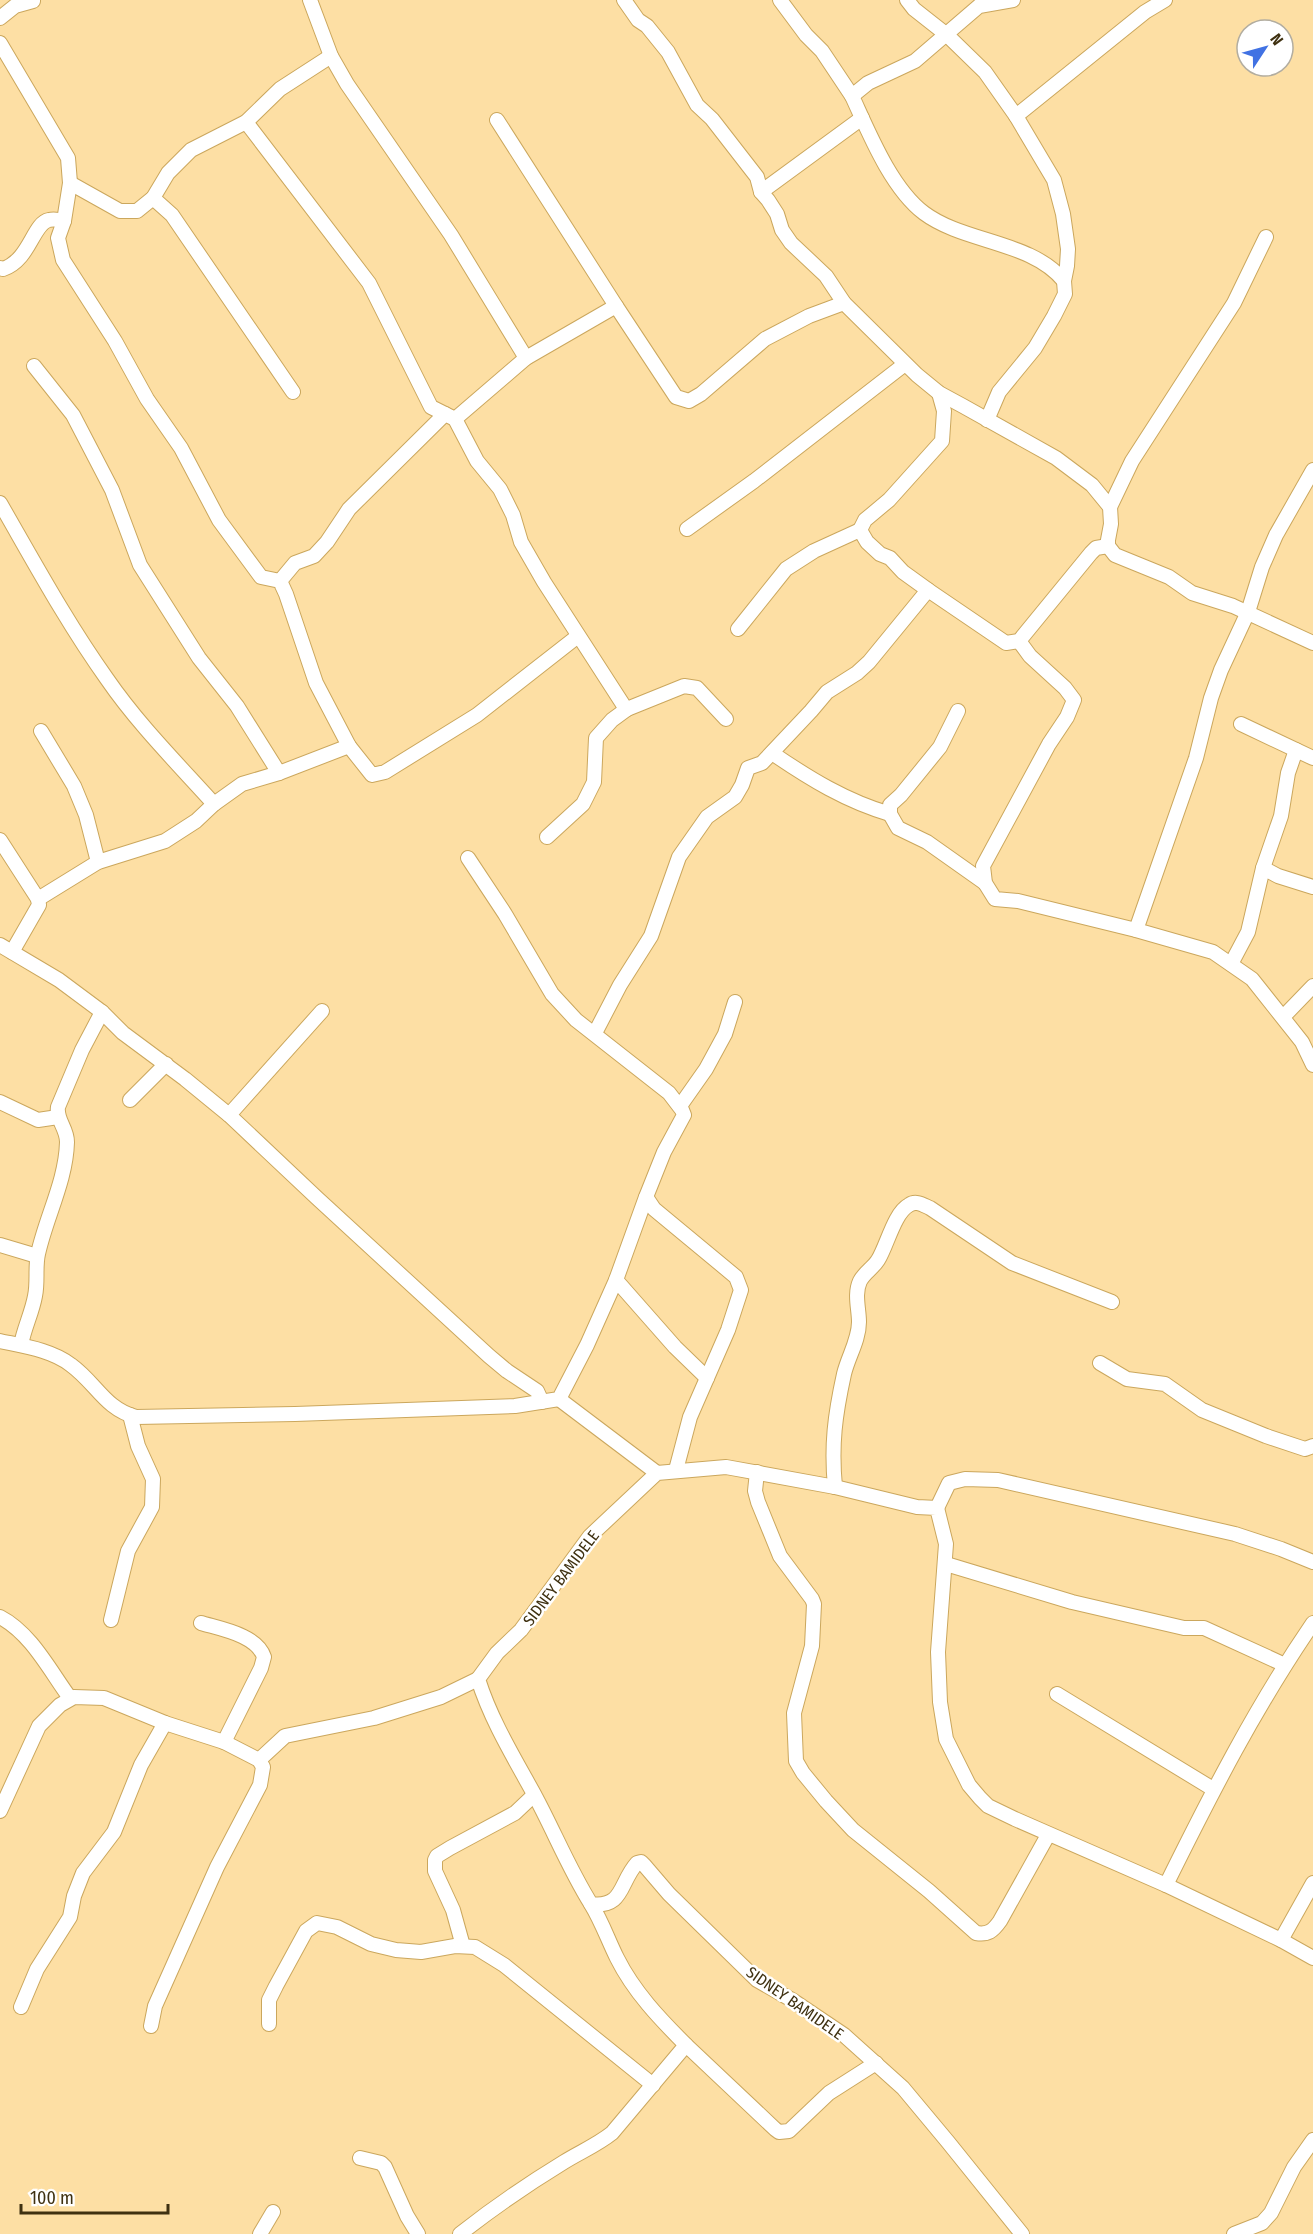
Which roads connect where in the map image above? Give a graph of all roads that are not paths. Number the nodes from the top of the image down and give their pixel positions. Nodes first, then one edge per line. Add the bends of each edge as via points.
1 (310, 0) edge
2 (624, 0) edge
3 (780, 0) edge
4 (907, 0) edge
5 (1013, 0) edge
6 (1165, 0) edge
7 (33, 2) dead end
8 (982, 3) edge
9 (0, 18) edge
10 (947, 35) junction
11 (0, 44) edge
12 (331, 56) junction
13 (852, 96) junction
14 (1017, 116) junction
15 (862, 118) junction
16 (497, 120) dead end
17 (246, 122) junction
18 (70, 183) junction
19 (761, 192) junction
20 (153, 198) junction
21 (64, 221) junction
22 (1266, 237) dead end
23 (0, 268) edge
24 (1064, 281) junction
25 (844, 303) junction
26 (616, 306) junction
27 (526, 358) junction
28 (905, 364) junction
29 (34, 366) dead end
30 (294, 392) dead end
31 (950, 406) junction
32 (450, 417) junction
33 (987, 420) junction
34 (1313, 470) edge
35 (0, 502) edge
36 (1110, 507) junction
37 (687, 529) dead end
38 (860, 530) junction
39 (1108, 546) junction
40 (280, 581) junction
41 (928, 590) junction
42 (1248, 612) junction
43 (738, 629) dead end
44 (578, 636) junction
45 (1019, 640) junction
46 (1313, 643) edge
47 (627, 709) junction
48 (958, 711) dead end
49 (726, 719) dead end
50 (1241, 724) dead end
51 (41, 731) dead end
52 (349, 746) junction
53 (1296, 750) junction
54 (772, 753) junction
55 (1313, 758) edge
56 (279, 773) junction
57 (214, 804) junction
58 (890, 814) junction
59 (547, 837) dead end
60 (0, 840) edge
61 (468, 858) dead end
62 (98, 862) junction
63 (1263, 868) junction
64 (985, 883) junction
65 (1313, 887) edge
66 (38, 899) junction
67 (1136, 930) junction
68 (6, 948) edge
69 (1232, 964) junction
70 (1313, 986) edge
71 (735, 1002) dead end
72 (322, 1011) dead end
73 (102, 1012) junction
74 (1283, 1017) junction
75 (595, 1034) junction
76 (165, 1064) junction
77 (1313, 1065) edge
78 (130, 1100) dead end
79 (0, 1102) edge
80 (680, 1106) junction
81 (229, 1115) junction
82 (58, 1117) junction
83 (647, 1206) junction
84 (0, 1245) edge
85 (37, 1256) junction
86 (616, 1281) junction
87 (1112, 1302) dead end
88 (0, 1341) edge
89 (21, 1345) junction
90 (1100, 1363) dead end
91 (707, 1378) junction
92 (559, 1399) junction
93 (543, 1402) junction
94 (130, 1415) junction
95 (1313, 1446) edge
96 (676, 1470) junction
97 (757, 1472) junction
98 (657, 1473) junction
99 (835, 1487) junction
100 (937, 1508) junction
101 (1313, 1562) edge
102 (946, 1564) junction
103 (0, 1617) edge
104 (111, 1620) dead end
105 (201, 1623) dead end
106 (1313, 1623) edge
107 (1285, 1665) junction
108 (478, 1679) junction
109 (1057, 1694) dead end
110 (70, 1698) junction
111 (165, 1723) junction
112 (224, 1742) junction
113 (259, 1760) junction
114 (1213, 1789) junction
115 (534, 1795) junction
116 (0, 1810) edge
117 (1048, 1835) junction
118 (1313, 1883) edge
119 (1166, 1885) junction
120 (591, 1904) junction
121 (1281, 1940) junction
122 (464, 1946) junction
123 (1313, 1958) edge
124 (21, 2007) dead end
125 (269, 2024) dead end
126 (151, 2026) dead end
127 (686, 2045) junction
128 (876, 2063) junction
129 (653, 2085) junction
130 (1313, 2140) edge
131 (360, 2158) dead end
132 (273, 2212) dead end
133 (260, 2234) edge
134 (418, 2234) edge
135 (460, 2234) edge
136 (1022, 2234) edge
137 (1234, 2234) edge

1 - 12 street
2 - 19 street via 668,52 693,100 757,177
3 - 13 street
4 - 10 street
5 - 8 street
6 - 14 street
7 - 9 street via 15,6
8 - 10 street
10 - 13 street via 915,61 868,83
10 - 14 street via 985,72
11 - 18 street via 68,158
12 - 17 street via 280,89
12 - 27 street via 451,235
13 - 15 street
14 - 24 street via 1054,180 1068,249
15 - 19 street
15 - 24 street via 897,183 923,212 1052,267
16 - 26 street
17 - 20 street via 191,150 168,172
17 - 32 street via 369,283 431,407
18 - 20 street via 120,211 137,211
18 - 21 street
19 - 25 street via 777,214 785,235 826,276
20 - 30 street via 172,215
21 - 23 street via 49,219 40,225 15,265
21 - 40 street via 58,238 72,277 181,448 219,520 261,577
22 - 36 street via 1234,303 1132,461
24 - 33 street via 1065,294 1054,316 1035,348 999,392
25 - 26 street via 765,339 690,401 676,397
25 - 28 street
26 - 27 street
27 - 32 street
28 - 31 street
28 - 37 street
29 - 56 street via 78,425 112,490 140,565
31 - 33 street
31 - 38 street via 942,441 890,500 865,520
32 - 40 street via 349,509 314,556 295,563
32 - 44 street via 500,489 521,542
33 - 36 street via 1056,458 1092,485
34 - 42 street via 1266,557
35 - 57 street via 106,678
36 - 39 street
38 - 41 street via 880,554
38 - 43 street via 786,569
39 - 42 street via 1115,555 1169,578 1192,593
39 - 45 street via 1096,548 1083,560
40 - 52 street via 316,683
41 - 45 street via 1002,642
41 - 54 street via 869,662 827,692
42 - 46 street
42 - 67 street via 1221,669 1196,758
44 - 47 street
44 - 52 street via 477,715 385,772 372,775
45 - 64 street via 1071,694 1073,702 983,866
47 - 49 street via 684,686 697,688
47 - 59 street via 596,738 594,782 583,804
48 - 58 street via 940,747 890,805
50 - 53 street
51 - 62 street via 74,786
52 - 56 street
53 - 55 street
53 - 63 street via 1281,816
54 - 58 street via 861,806
54 - 75 street via 762,763 748,768 735,797 707,817 679,857 651,936
56 - 57 street via 242,784
57 - 62 street via 165,841
58 - 64 street via 898,828 927,842
60 - 66 street
61 - 75 street via 546,987 576,1020
62 - 66 street
63 - 65 street
63 - 69 street via 1248,932
64 - 67 street via 995,899
66 - 68 street via 39,905
67 - 69 street via 1203,948
68 - 73 street
69 - 74 street via 1252,979
70 - 74 street
71 - 80 street via 725,1034
72 - 81 street
73 - 76 street via 123,1034
73 - 82 street via 58,1107
74 - 77 street
75 - 80 street
76 - 78 street
76 - 81 street
79 - 82 street via 38,1120
80 - 83 street via 684,1115 664,1152
81 - 93 street via 489,1356 537,1391
82 - 85 street via 67,1142 57,1194
83 - 86 street
83 - 91 street via 739,1281 739,1302
84 - 85 street
85 - 89 street via 35,1298
86 - 91 street
86 - 92 street
87 - 99 street via 1012,1263 930,1208 918,1203 909,1205 902,1211 878,1260 859,1282 859,1321 844,1372 833,1434
88 - 89 street
89 - 94 street via 69,1363 109,1404
90 - 95 street via 1127,1379 1165,1384 1218,1418 1305,1449
91 - 96 street via 690,1417
92 - 93 street
92 - 98 street
93 - 94 street via 295,1414
94 - 104 street via 153,1479 152,1508 128,1551
96 - 97 street via 726,1467
96 - 98 street
97 - 99 street
97 - 117 street via 758,1502 780,1556 814,1604 812,1646 794,1713 794,1750 803,1773 853,1830 976,1933 993,1930 1000,1921
98 - 108 street, SIDNEY BAMIDELE via 590,1536 521,1630
99 - 100 street via 917,1507
100 - 101 street via 949,1483 965,1479 998,1480 1235,1534
100 - 102 street via 946,1544
102 - 107 street via 1072,1602 1184,1628 1204,1628
102 - 117 street via 938,1687 946,1739 969,1785 988,1806
103 - 110 street via 27,1640
105 - 112 street via 252,1642 264,1657
106 - 107 street
107 - 114 street
108 - 113 street via 441,1697 374,1718 285,1736
108 - 115 street via 501,1736
109 - 114 street
110 - 111 street via 104,1698
110 - 116 street via 39,1726
111 - 112 street
111 - 124 street via 141,1765 114,1832 83,1873 70,1917 37,1969
112 - 113 street
113 - 126 street via 263,1767 260,1785 217,1867 155,2006
114 - 119 street
115 - 120 street
115 - 122 street via 515,1813 435,1860 435,1871
117 - 119 street
118 - 121 street
119 - 121 street
120 - 127 street via 616,1958 643,1999
120 - 128 street, SIDNEY BAMIDELE via 612,1902 634,1866 641,1862 757,1980 844,2036
121 - 123 street
122 - 125 street via 421,1952 396,1950 314,1923 269,2000
122 - 129 street via 483,1950 504,1965
127 - 128 street via 775,2129 784,2132 829,2092
127 - 129 street
128 - 136 street, SIDNEY BAMIDELE via 903,2088
129 - 135 street via 623,2122 600,2142 550,2171
130 - 137 street via 1262,2223
131 - 134 street via 385,2167
132 - 133 street

